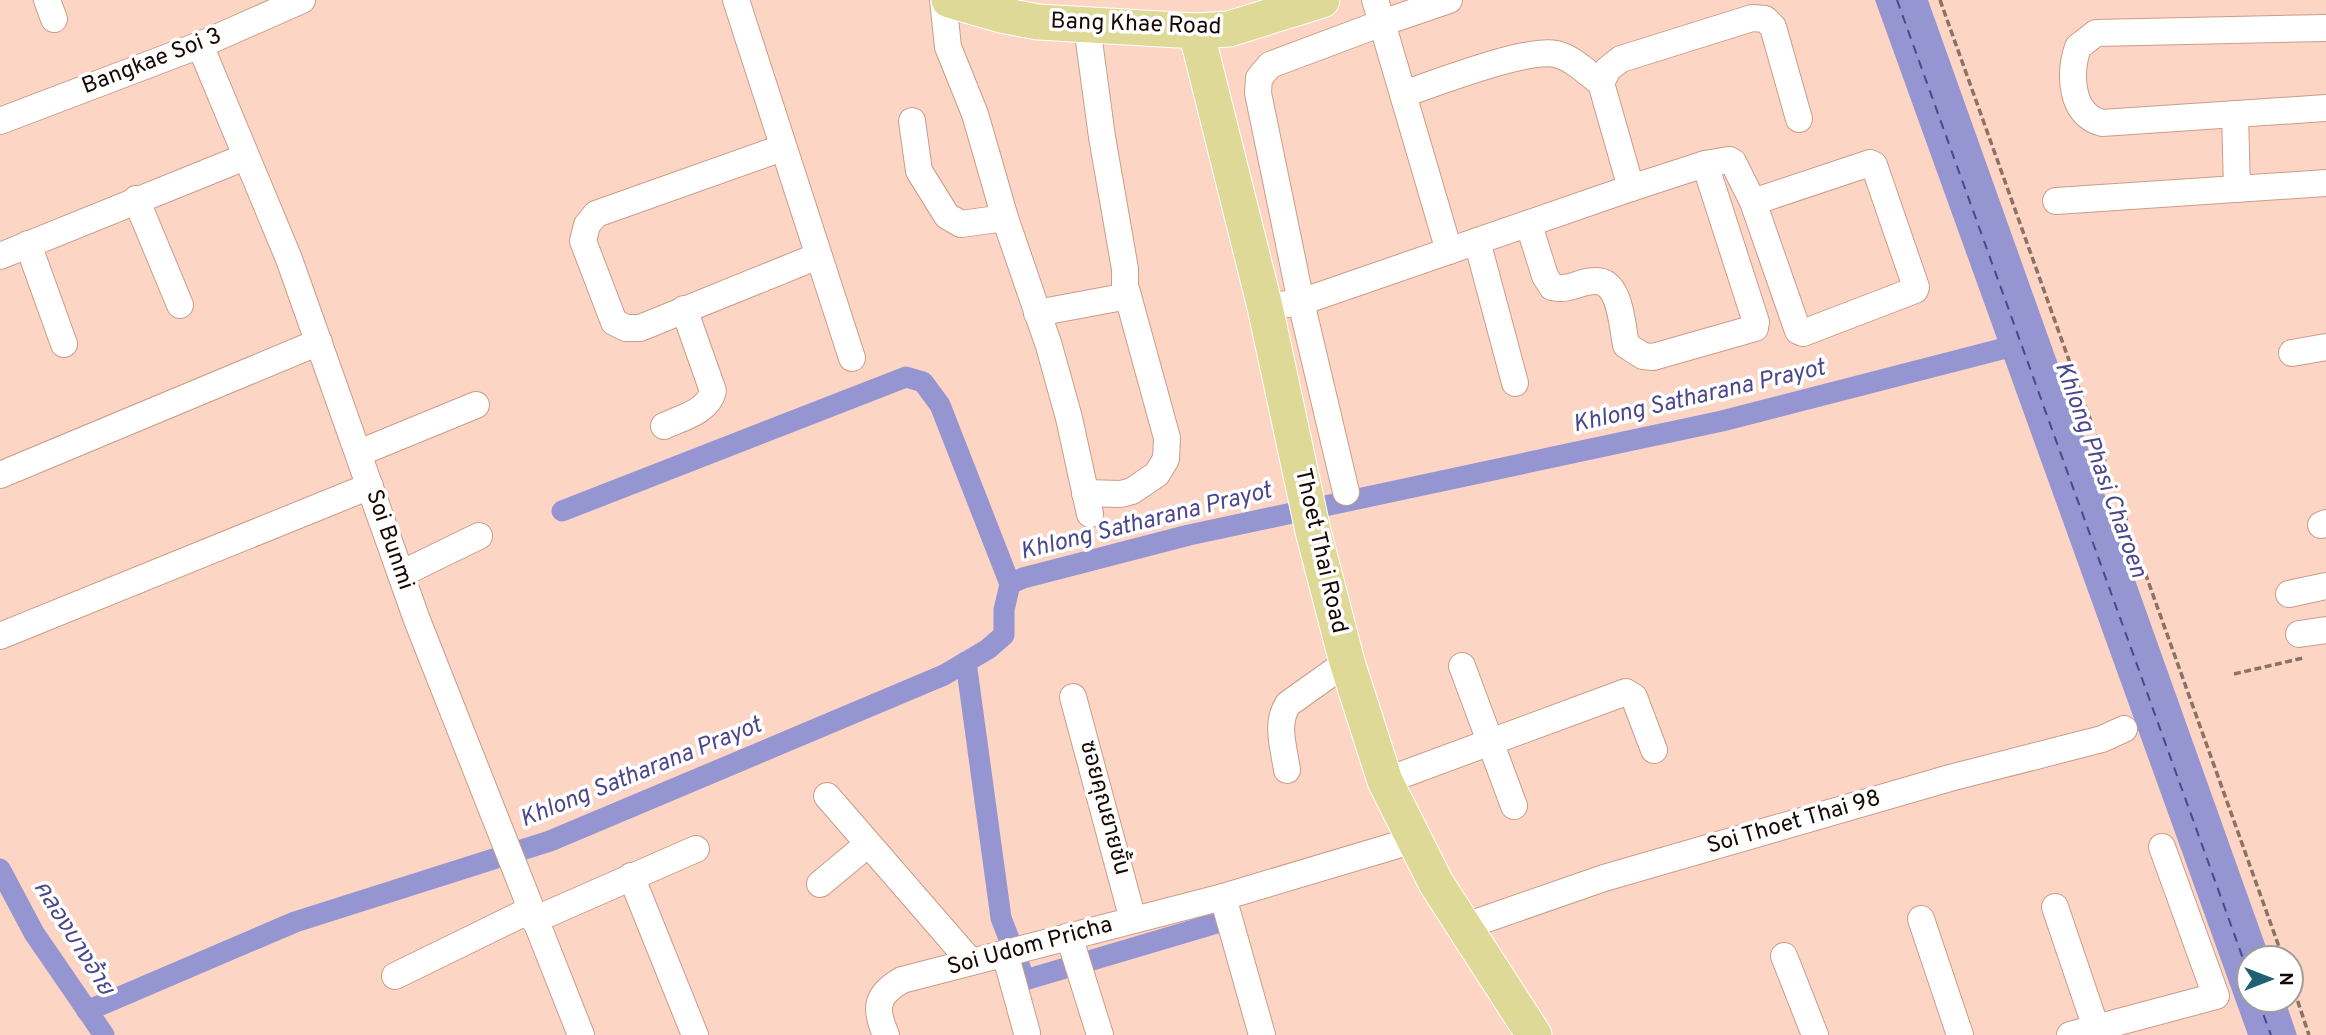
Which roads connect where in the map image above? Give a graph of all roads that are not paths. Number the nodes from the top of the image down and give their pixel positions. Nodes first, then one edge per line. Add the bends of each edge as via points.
1 (302, 0) edge
2 (736, 0) edge
3 (943, 0) edge
4 (949, 0) edge
5 (1322, 0) edge
6 (1449, 0) edge
7 (1000, 7) edge
8 (1379, 12) edge
9 (1087, 26) junction
10 (2326, 28) edge
11 (1196, 31) junction
12 (200, 45) junction
13 (1601, 83) junction
14 (1404, 94) junction
15 (2326, 108) edge
16 (2235, 114) junction
17 (1799, 119) dead end
18 (0, 121) edge
19 (912, 121) dead end
20 (782, 148) junction
21 (244, 157) junction
22 (1705, 164) junction
23 (2326, 183) edge
24 (1631, 188) junction
25 (2237, 189) junction
26 (136, 199) junction
27 (2056, 201) dead end
28 (1753, 202) junction
29 (1005, 218) junction
30 (1529, 225) junction
31 (1477, 241) junction
32 (28, 244) junction
33 (1449, 251) junction
34 (0, 256) edge
35 (818, 256) junction
36 (1128, 296) junction
37 (1301, 302) junction
38 (180, 305) dead end
39 (1265, 307) junction
40 (684, 309) junction
41 (1037, 313) junction
42 (319, 342) junction
43 (64, 344) dead end
44 (2326, 347) edge
45 (2292, 353) dead end
46 (852, 358) dead end
47 (1515, 383) dead end
48 (476, 405) dead end
49 (664, 425) dead end
50 (359, 453) junction
51 (0, 475) edge
52 (370, 486) junction
53 (1346, 492) dead end
54 (479, 536) dead end
55 (401, 574) junction
56 (2326, 586) edge
57 (2289, 594) dead end
58 (2326, 630) edge
59 (0, 636) edge
60 (2306, 645) road end
61 (1347, 662) junction
62 (1462, 666) dead end
63 (1073, 697) dead end
64 (2124, 729) dead end
65 (1490, 740) junction
66 (1654, 750) dead end
67 (1287, 771) dead end
68 (1385, 781) junction
69 (827, 796) dead end
70 (1514, 806) dead end
71 (1414, 840) junction
72 (868, 844) junction
73 (2162, 846) dead end
74 (696, 849) dead end
75 (631, 876) junction
76 (820, 884) dead end
77 (1223, 897) junction
78 (2056, 907) dead end
79 (532, 915) junction
80 (1921, 919) dead end
81 (1133, 920) junction
82 (1465, 926) junction
83 (1069, 936) junction
84 (1005, 953) junction
85 (1784, 956) dead end
86 (971, 962) junction
87 (395, 976) dead end
88 (2096, 1028) junction
89 (1027, 1034) edge
90 (581, 1035) edge
91 (695, 1035) edge
92 (886, 1035) edge
93 (1100, 1035) edge
94 (1262, 1035) edge
95 (1534, 1035) edge
96 (1815, 1035) edge
97 (1960, 1035) edge
98 (2070, 1035) edge

1 - 12 street, Bangkae Soi 3
2 - 20 street
3 - 29 street via 948,47 975,114
4 - 7 main road, Bang Khae Road
5 - 11 main road, Bang Khae Road via 1229,29
6 - 8 street
7 - 9 main road, Bang Khae Road via 1038,22
8 - 14 street
8 - 37 street via 1270,65 1259,78 1258,93
9 - 11 main road, Bang Khae Road
9 - 36 street
10 - 16 street via 2096,33 2078,47 2074,89 2082,109 2095,121
11 - 39 main road, Thoet Thai Road
12 - 18 street, Bangkae Soi 3
12 - 21 street, Soi Bunmi
13 - 14 street via 1570,60 1554,54 1529,54
13 - 17 street via 1608,69 1621,59 1752,18 1765,19 1773,27
13 - 24 street
14 - 33 street
15 - 16 street
16 - 25 street
19 - 29 street via 919,171 947,216 961,224
20 - 35 street
20 - 40 street via 596,214 587,225 583,241 614,322 640,328
21 - 26 street
21 - 42 street, Soi Bunmi
22 - 24 street
22 - 28 street via 1732,161
22 - 30 street via 1755,328 1643,356 1626,345 1615,292 1607,284 1596,281 1564,289 1552,287
23 - 25 street
24 - 30 street
25 - 27 street
26 - 32 street
26 - 38 street
28 - 28 street via 1798,331 1803,333 1916,287 1874,165
29 - 41 street
30 - 31 street
31 - 33 street
31 - 47 street
32 - 34 street
32 - 43 street
33 - 37 street
35 - 40 street
35 - 46 street
36 - 41 street
36 - 41 street via 1167,438 1166,459 1157,474 1132,491 1088,503 1069,418
37 - 39 street
37 - 53 street
39 - 61 main road, Thoet Thai Road via 1313,531
40 - 49 street via 713,391 711,401 701,409
42 - 50 street, Soi Bunmi
42 - 51 street
44 - 45 street
48 - 50 street
50 - 52 street, Soi Bunmi
52 - 55 street, Soi Bunmi
52 - 59 street
54 - 55 street
55 - 79 street, Soi Bunmi
56 - 57 street
58 - 60 street
61 - 67 street via 1283,711 1280,723
61 - 68 main road, Thoet Thai Road
62 - 65 street
63 - 81 street, ซอยคุณยายชั้น
64 - 82 street, Soi Thoet Thai 98 via 2102,739 1604,878
65 - 66 street via 1626,692 1634,697
65 - 68 street
65 - 70 street
68 - 71 main road, Thoet Thai Road
69 - 72 street
71 - 77 street, Soi Udom Pricha
71 - 82 main road, Thoet Thai Road
72 - 76 street
72 - 86 street
73 - 88 street via 2216,996
74 - 75 street
75 - 79 street
75 - 91 street
77 - 81 street, Soi Udom Pricha
77 - 94 street
78 - 88 street
79 - 87 street
79 - 90 street, Soi Bunmi
80 - 97 street
81 - 83 street, Soi Udom Pricha
82 - 95 main road, Thoet Thai Road
83 - 84 street, Soi Udom Pricha
83 - 93 street
84 - 86 street, Soi Udom Pricha
84 - 89 street
85 - 96 street
86 - 92 street, Soi Udom Pricha via 888,988 879,999
88 - 98 street

